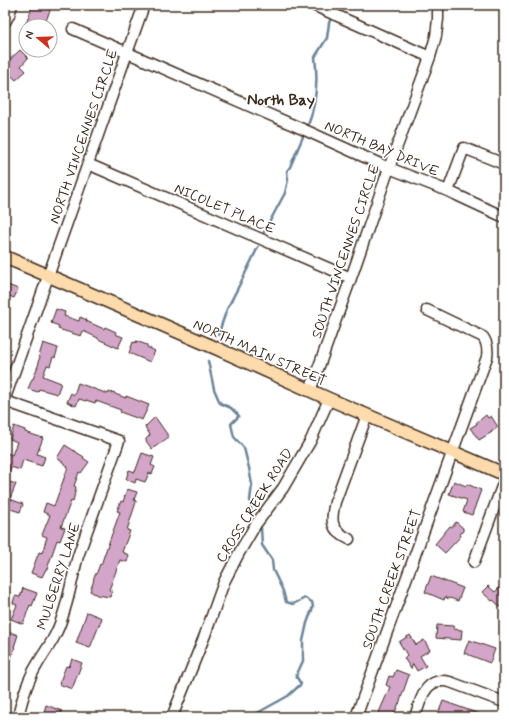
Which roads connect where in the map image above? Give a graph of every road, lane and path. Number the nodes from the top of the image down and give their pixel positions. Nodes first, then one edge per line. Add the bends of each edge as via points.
1 (12, 5) edge
2 (144, 5) edge
3 (312, 5) edge
4 (438, 5) edge
5 (5, 22) edge
6 (73, 29) dead end
7 (127, 53) junction
8 (430, 57) junction
9 (88, 164) junction
10 (504, 164) edge
11 (389, 168) junction
12 (448, 191) junction
13 (504, 217) edge
14 (5, 257) edge
15 (48, 277) junction
16 (351, 278) junction
17 (427, 310) dead end
18 (310, 391) junction
19 (5, 398) edge
20 (329, 399) junction
21 (5, 401) edge
22 (367, 416) junction
23 (452, 452) junction
24 (504, 474) edge
25 (504, 481) edge
26 (349, 539) dead end
27 (474, 562) dead end
28 (504, 702) edge
29 (18, 717) edge
30 (172, 717) edge
31 (356, 717) edge
32 (415, 717) edge

1 - 5 street
2 - 7 street, NORTH VINCENNES CIRCLE
3 - 8 street
4 - 8 street, SOUTH VINCENNES CIRCLE via 436,36
6 - 7 street, NORTH BAY DRIVE
7 - 9 street, NORTH VINCENNES CIRCLE
7 - 11 street, NORTH BAY DRIVE
8 - 11 street, SOUTH VINCENNES CIRCLE
9 - 15 street, NORTH VINCENNES CIRCLE
9 - 16 street, NICOLET PLACE
10 - 12 street via 464,148
11 - 12 street, NORTH BAY DRIVE
11 - 16 street, SOUTH VINCENNES CIRCLE
12 - 13 street, NORTH BAY DRIVE
14 - 15 main road, NORTH MAIN STREET
15 - 18 main road, NORTH MAIN STREET
15 - 19 street, NORTH VINCENNES CIRCLE
16 - 18 street, SOUTH VINCENNES CIRCLE
17 - 23 street, SOUTH CREEK STREET via 483,337 488,350
18 - 20 main road, NORTH MAIN STREET
20 - 22 main road, NORTH MAIN STREET
20 - 30 street, CROSS CREEK ROAD via 311,440 283,488 256,524 224,582
21 - 29 street, MULBERRY LANE via 119,442 78,556 62,620 30,677
22 - 23 main road, NORTH MAIN STREET
22 - 26 street via 332,511 334,528
23 - 24 main road, NORTH MAIN STREET
23 - 31 street, SOUTH CREEK STREET
25 - 27 street
28 - 32 street via 450,682 439,681 426,688

